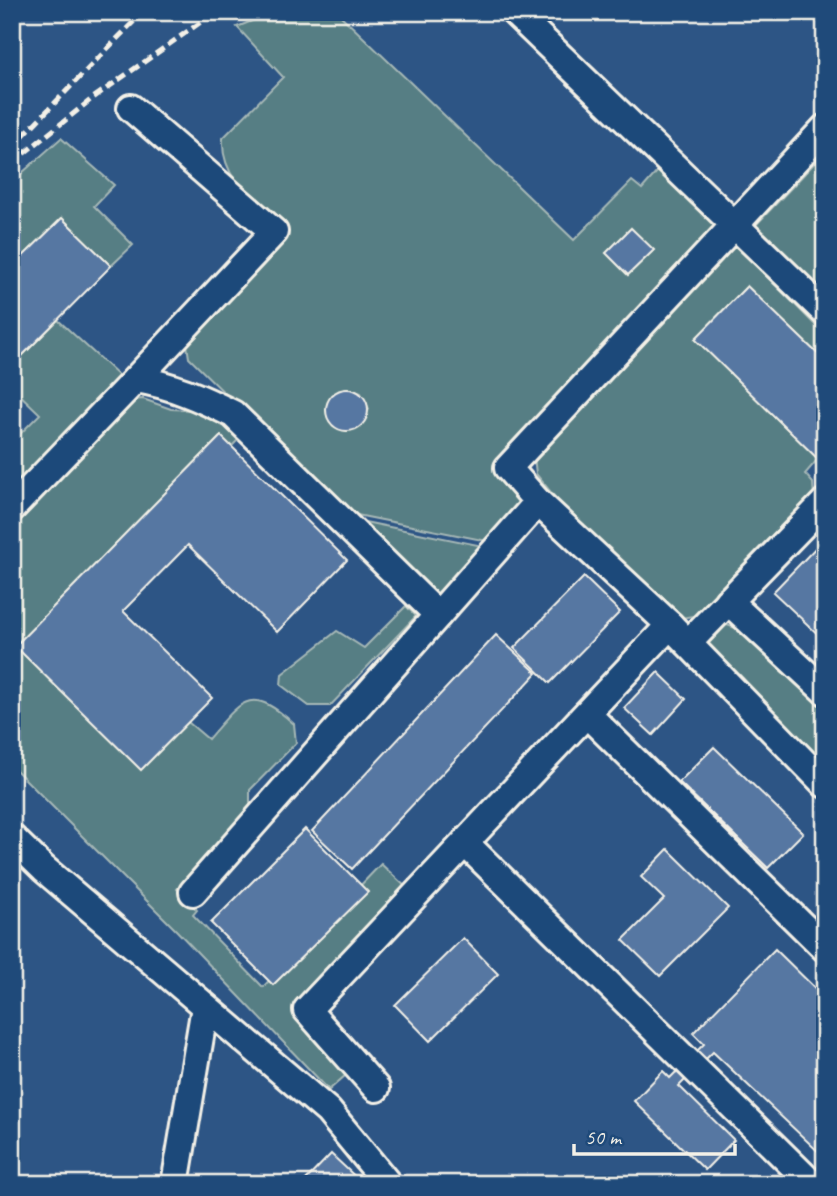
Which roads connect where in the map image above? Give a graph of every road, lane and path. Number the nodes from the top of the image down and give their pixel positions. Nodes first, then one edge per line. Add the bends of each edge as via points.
1 (514, 12) edge
2 (131, 108) dead end
3 (825, 128) edge
4 (736, 223) junction
5 (825, 312) edge
6 (136, 379) junction
7 (538, 502) junction
8 (825, 502) edge
9 (12, 508) edge
10 (728, 601) junction
11 (438, 615) junction
12 (679, 634) junction
13 (825, 691) edge
14 (587, 714) junction
15 (825, 783) edge
16 (12, 838) edge
17 (465, 843) junction
18 (12, 859) edge
19 (44, 869) junction
20 (192, 891) dead end
21 (825, 948) edge
22 (205, 1007) junction
23 (376, 1088) dead end
24 (175, 1184) edge
25 (388, 1184) edge
26 (811, 1184) edge

1 - 4 lane
2 - 6 lane via 274,232
3 - 4 lane
4 - 5 lane
4 - 7 lane via 508,468
6 - 9 lane
6 - 11 lane via 192,393 233,414
7 - 11 lane
7 - 12 lane
8 - 10 lane
10 - 12 lane
10 - 13 lane
11 - 20 lane
12 - 14 lane
12 - 15 lane
14 - 17 lane
14 - 21 lane
16 - 19 lane
17 - 23 lane via 307,1010
17 - 26 lane
18 - 19 lane
19 - 22 lane
22 - 24 lane
22 - 25 lane via 328,1111

